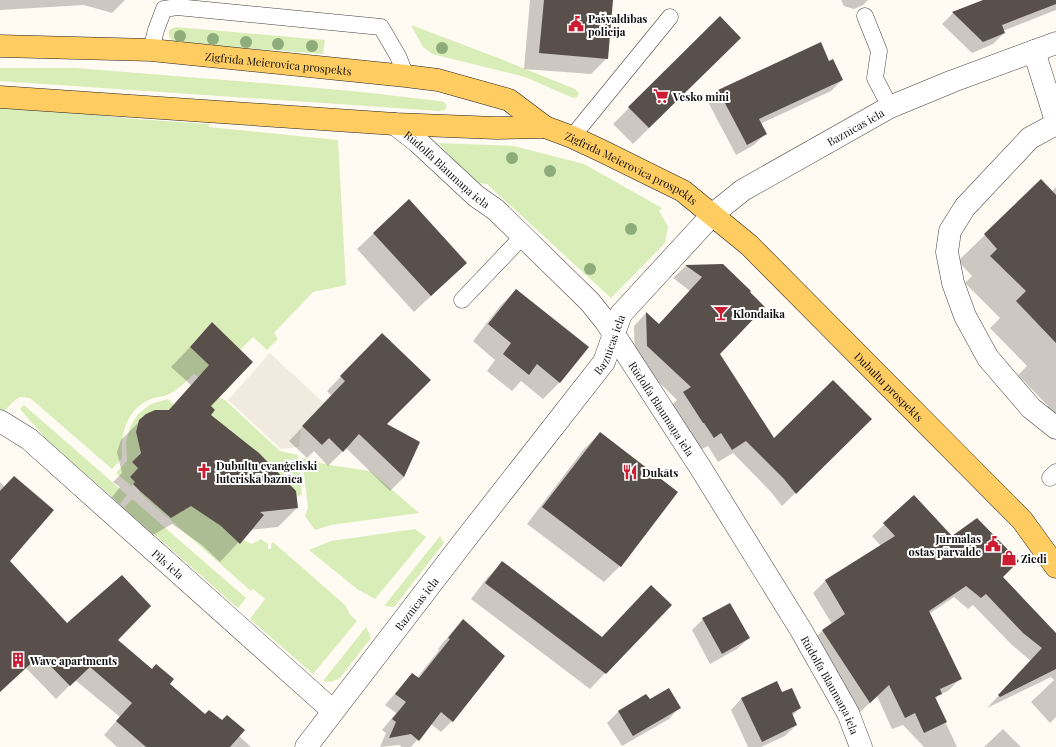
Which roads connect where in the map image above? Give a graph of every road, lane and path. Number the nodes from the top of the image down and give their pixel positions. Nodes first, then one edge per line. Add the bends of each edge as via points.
1 (865, 16) dead end
2 (670, 17) dead end
3 (1056, 43) edge
4 (0, 46) edge
5 (151, 50) junction
6 (1034, 51) junction
7 (406, 76) junction
8 (0, 97) edge
9 (890, 107) junction
10 (1056, 121) edge
11 (396, 124) junction
12 (1056, 124) edge
13 (545, 127) junction
14 (572, 137) junction
15 (713, 214) junction
16 (522, 236) junction
17 (462, 300) dead end
18 (614, 335) junction
19 (1, 423) edge
20 (1056, 428) edge
21 (1022, 520) junction
22 (1056, 541) edge
23 (1056, 568) edge
24 (333, 711) junction
25 (306, 747) edge
26 (861, 747) edge

1 - 9 lane via 879,51 875,78
2 - 14 lane
3 - 6 street, Baznīcas iela
4 - 5 main road, Zigfrīda Meierovica prospekts
5 - 7 main road, Zigfrīda Meierovica prospekts
5 - 7 lane via 164,9 177,8 381,27
6 - 9 street, Baznīcas iela
6 - 10 street
7 - 13 main road, Zigfrīda Meierovica prospekts via 438,80 509,100
8 - 11 main road, Zigfrīda Meierovica prospekts
9 - 15 street, Baznīcas iela via 743,190
11 - 13 main road, Zigfrīda Meierovica prospekts
11 - 16 street, Rūdolfa Blaumaņa iela via 476,196 496,210
12 - 20 street via 1030,138 965,207 950,231 947,252 953,283 965,316 988,358 1031,408
13 - 14 main road, Zigfrīda Meierovica prospekts
14 - 15 main road, Zigfrīda Meierovica prospekts via 683,191
15 - 18 street, Baznīcas iela via 621,314
15 - 21 main road, Dubultu prospekts via 749,245
16 - 17 lane
16 - 18 street, Rūdolfa Blaumaņa iela via 590,302
18 - 24 street, Baznīcas iela via 604,362
18 - 26 street, Rūdolfa Blaumaņa iela via 801,630 848,712
19 - 24 street, Pils iela via 29,439
21 - 22 main road
21 - 23 main road, Dubultu prospekts
24 - 25 street, Baznīcas iela

